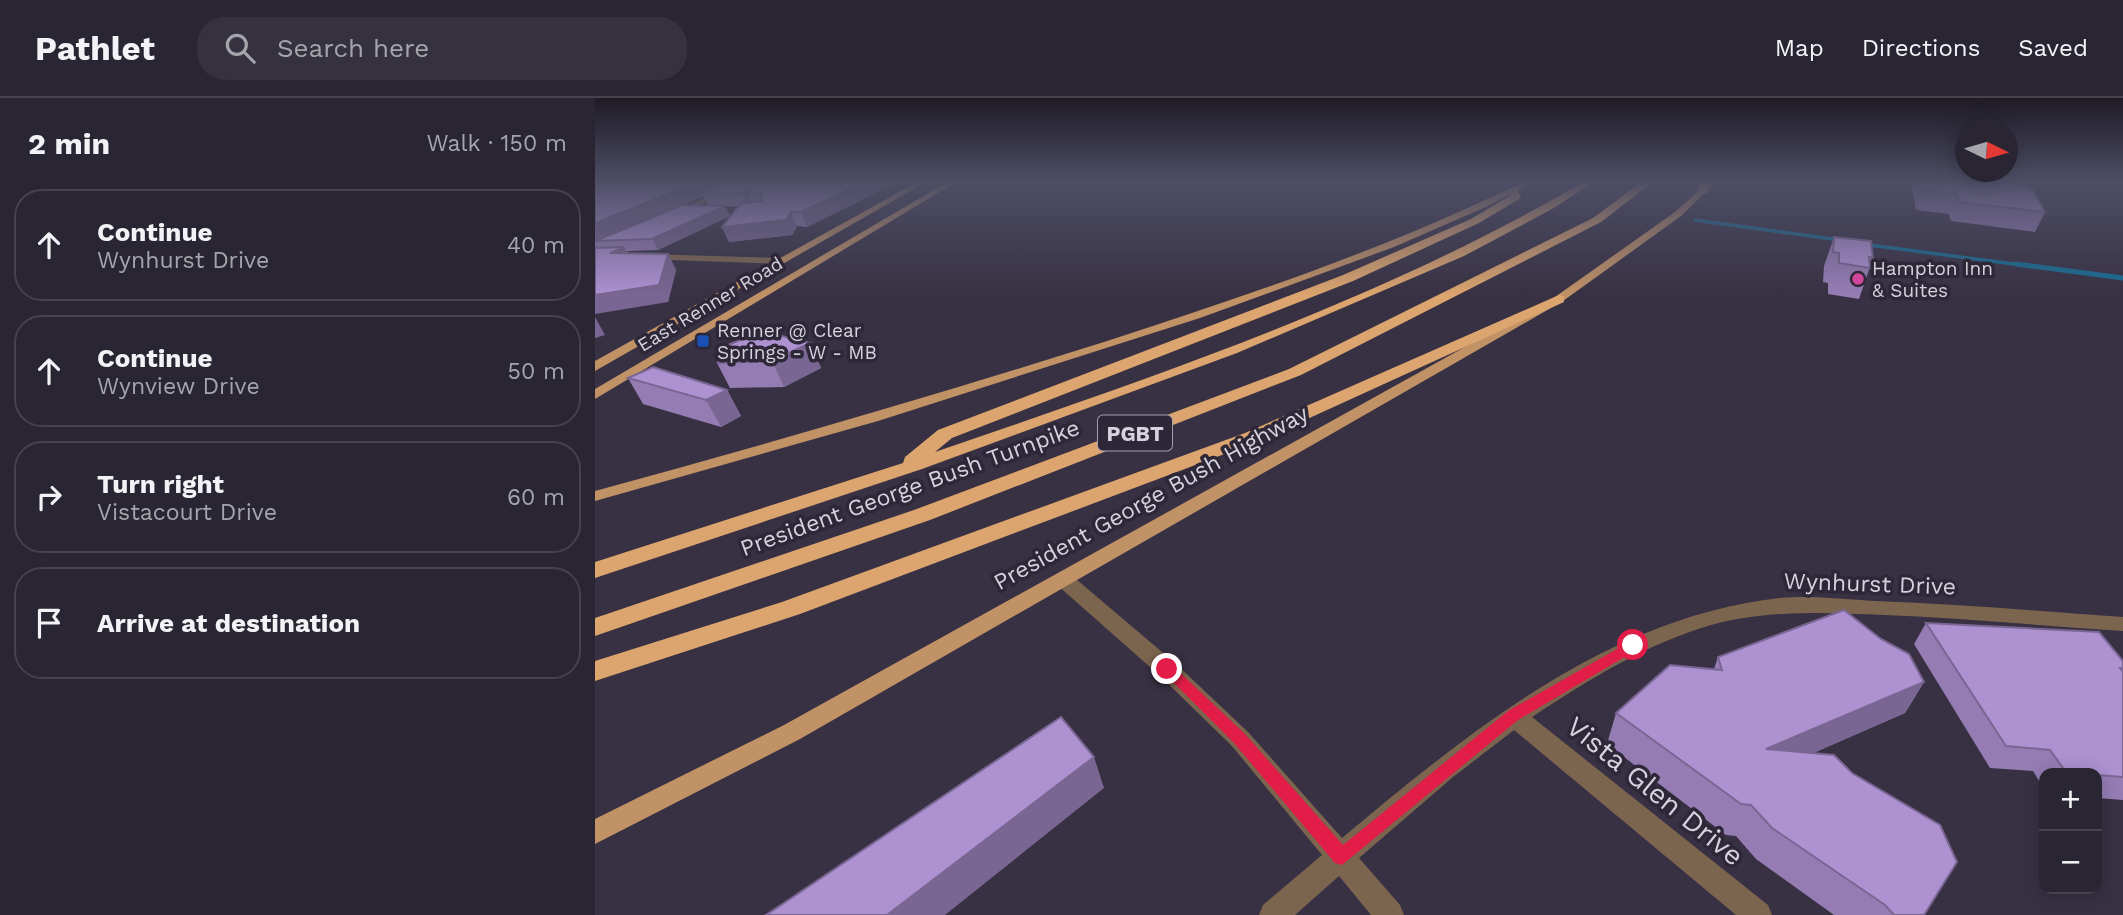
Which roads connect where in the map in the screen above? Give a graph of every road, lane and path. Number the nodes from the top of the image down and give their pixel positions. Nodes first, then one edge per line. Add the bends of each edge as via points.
1 (856, 219) edge
2 (886, 219) edge
3 (1450, 219) edge
4 (1478, 219) edge
5 (1521, 219) edge
6 (1598, 219) edge
7 (1671, 219) edge
8 (632, 257) edge
9 (782, 261) junction
10 (818, 262) junction
11 (1559, 299) junction
12 (687, 315) junction
13 (595, 367) edge
14 (623, 379) junction
15 (595, 395) edge
16 (902, 469) junction
17 (595, 496) edge
18 (595, 570) edge
19 (1063, 579) junction
20 (2123, 624) edge
21 (595, 626) edge
22 (595, 671) edge
23 (1513, 715) junction
24 (595, 832) edge
25 (1342, 857) junction
26 (1273, 915) edge
27 (1390, 915) edge
28 (1758, 915) edge

1 - 9 main road, East Renner Road
2 - 10 main road, East Renner Road
3 - 17 main road via 1248,298 950,397
4 - 16 highway via 1261,313 945,434
5 - 16 highway, President George Bush Turnpike / PGBT via 1333,308 1146,382
6 - 21 highway, President George Bush Turnpike / PGBT via 1295,372 922,516
7 - 11 main road, President George Bush Highway
8 - 9 street
9 - 10 main road
9 - 12 main road, East Renner Road
10 - 14 main road, East Renner Road
11 - 19 main road, President George Bush Highway
11 - 22 highway via 1252,437 791,608
12 - 13 main road, East Renner Road
12 - 14 main road via 688,327 612,375
14 - 15 main road, East Renner Road
16 - 18 highway, President George Bush Turnpike / PGBT
19 - 24 main road, President George Bush Highway via 793,732
19 - 25 street via 1240,738
20 - 23 street, Wynhurst Drive via 1780,605 1709,620 1633,645
23 - 25 street, Wynhurst Drive
23 - 28 street, Vista Glen Drive
25 - 26 street, Wynhurst Drive
25 - 27 street

